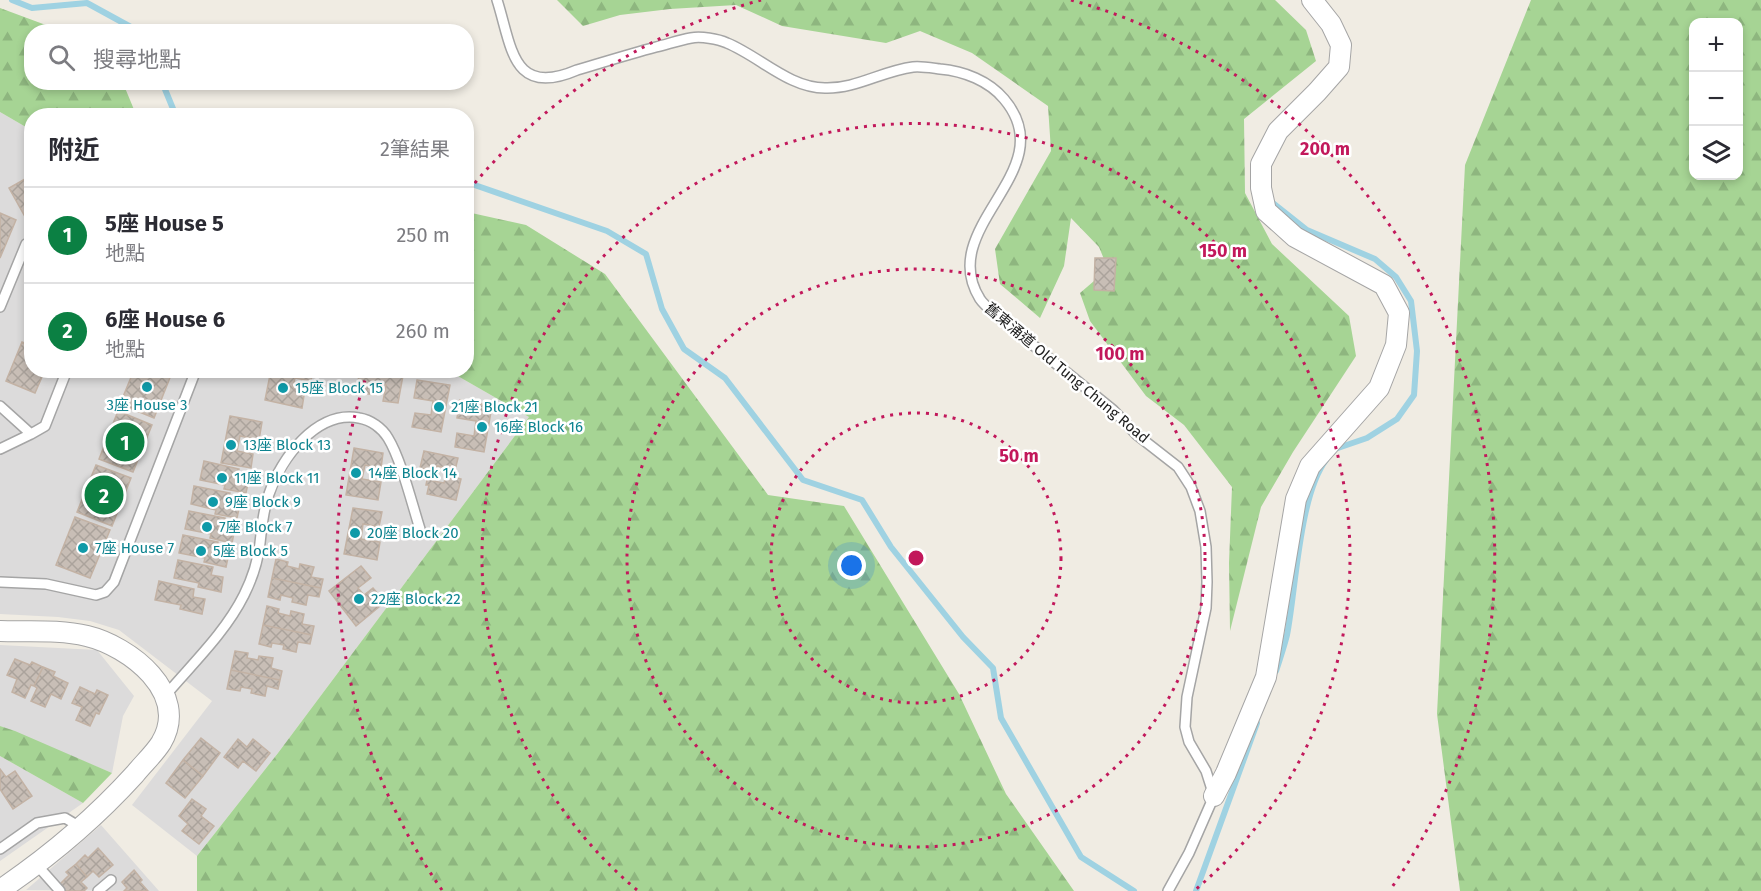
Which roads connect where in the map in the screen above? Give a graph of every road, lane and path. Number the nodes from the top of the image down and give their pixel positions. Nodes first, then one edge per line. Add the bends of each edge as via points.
1 (497, 0) edge
2 (1311, 0) edge
3 (24, 249) edge
4 (0, 307) edge
5 (64, 378) edge
6 (193, 378) edge
7 (0, 406) edge
8 (31, 434) junction
9 (0, 449) edge
10 (420, 529) dead end
11 (0, 582) edge
12 (0, 631) edge
13 (165, 696) junction
14 (1214, 796) junction
15 (80, 827) junction
16 (0, 849) edge
17 (36, 864) junction
18 (111, 880) dead end
19 (9, 888) edge
20 (60, 891) edge
21 (98, 891) edge
22 (1168, 891) edge

1 - 14 lane, 舊東涌道 Old Tung Chung Road via 514,58 522,69 538,78 560,77 693,37 725,42 803,85 848,87 913,67 944,69 994,88 1019,124 1021,150 972,246 971,280 981,300 1178,467 1191,487 1206,547 1207,582 1185,727
2 - 14 street via 1331,24 1341,45 1339,67 1278,131 1261,164 1266,211 1295,237 1384,285 1399,313 1395,345 1379,388 1310,466 1296,500 1266,677
3 - 4 lane
5 - 8 lane via 45,426
6 - 11 lane via 109,590 91,595 46,584
7 - 8 lane
8 - 9 lane
10 - 13 lane via 395,453 378,427 349,416 320,425 297,446 269,493 254,570 231,618
12 - 13 street via 71,633 99,639 147,670
13 - 15 street via 167,727 162,742
14 - 22 lane via 1190,853
15 - 16 lane via 65,818 37,823
15 - 17 street
17 - 19 street
17 - 20 lane
18 - 21 lane

